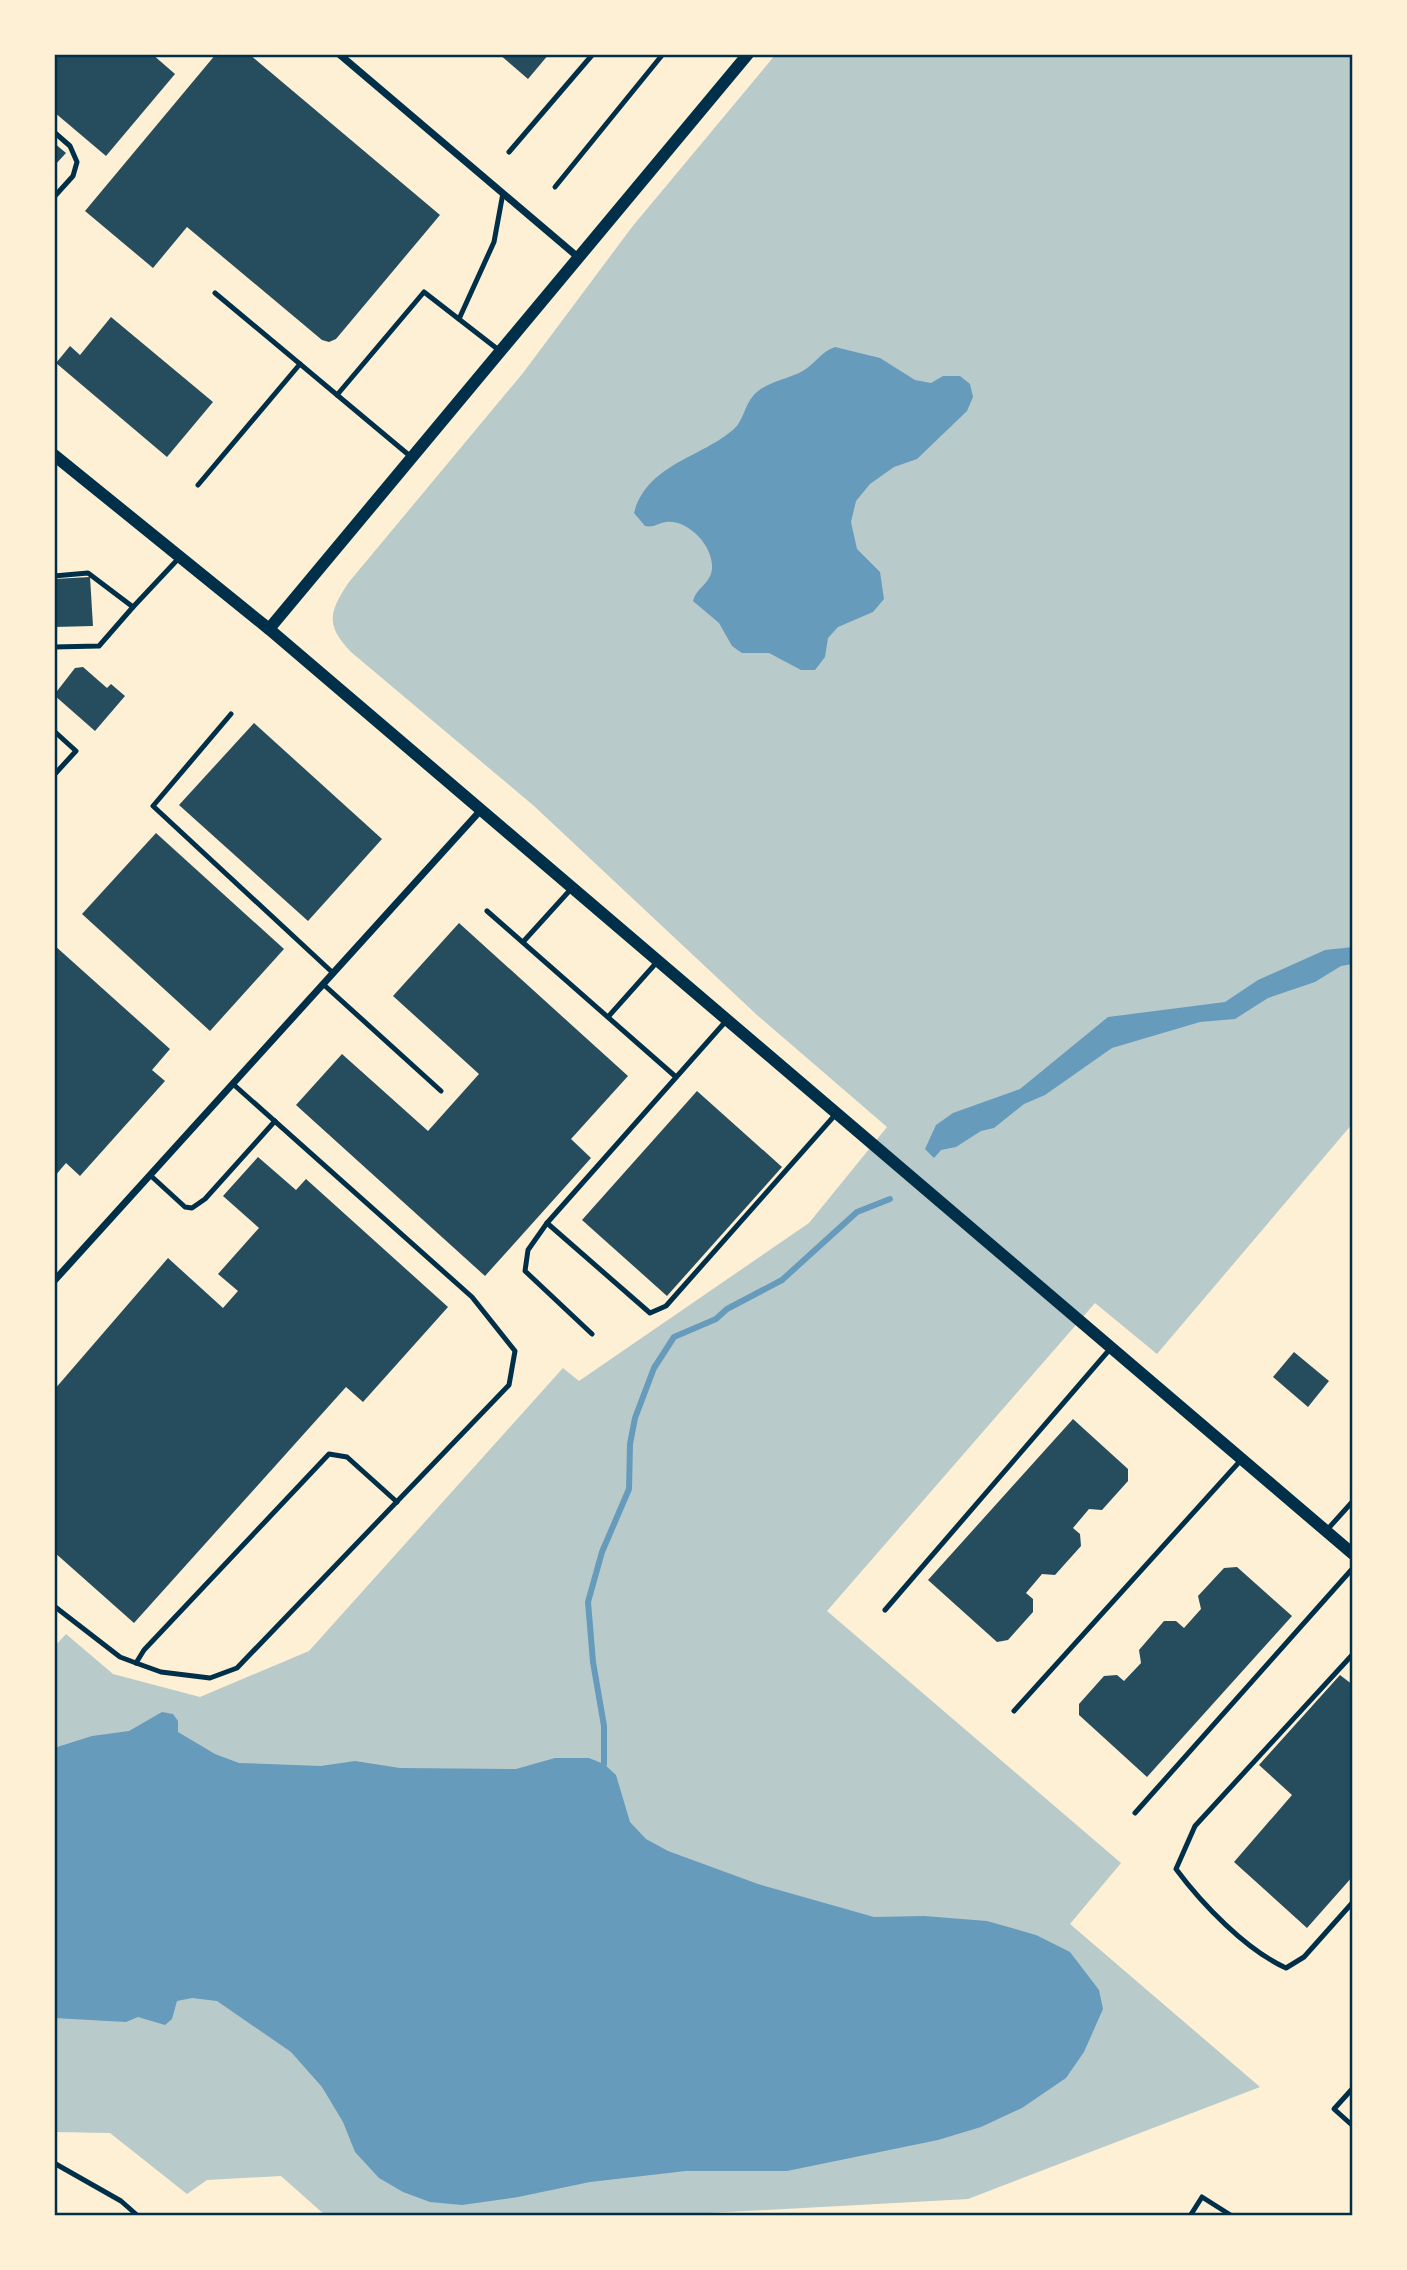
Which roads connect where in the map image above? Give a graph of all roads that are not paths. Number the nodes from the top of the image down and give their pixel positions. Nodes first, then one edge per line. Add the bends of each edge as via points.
1 (339, 54) edge
2 (593, 54) edge
3 (663, 54) edge
4 (748, 54) edge
5 (54, 132) edge
6 (509, 152) dead end
7 (555, 187) dead end
8 (503, 193) junction
9 (54, 197) edge
10 (579, 258) junction
11 (215, 293) dead end
12 (459, 319) junction
13 (502, 353) junction
14 (300, 364) junction
15 (337, 395) junction
16 (54, 455) edge
17 (413, 458) junction
18 (198, 485) dead end
19 (181, 557) junction
20 (54, 576) edge
21 (133, 607) junction
22 (269, 629) junction
23 (54, 647) edge
24 (231, 714) dead end
25 (54, 731) edge
26 (54, 775) edge
27 (480, 811) junction
28 (571, 889) junction
29 (487, 911) dead end
30 (523, 942) junction
31 (657, 962) junction
32 (333, 973) junction
33 (323, 984) junction
34 (608, 1017) junction
35 (726, 1021) junction
36 (676, 1077) junction
37 (233, 1084) junction
38 (441, 1091) dead end
39 (836, 1113) junction
40 (275, 1121) junction
41 (150, 1175) junction
42 (547, 1223) junction
43 (54, 1280) edge
44 (592, 1334) dead end
45 (1110, 1349) junction
46 (1241, 1460) junction
47 (1353, 1501) edge
48 (397, 1502) junction
49 (1326, 1531) junction
50 (1353, 1554) edge
51 (1353, 1568) edge
52 (54, 1606) edge
53 (885, 1610) dead end
54 (1353, 1654) edge
55 (136, 1663) junction
56 (1014, 1711) dead end
57 (1135, 1813) dead end
58 (1353, 1902) edge
59 (1353, 2088) edge
60 (1353, 2126) edge
61 (54, 2163) edge
62 (138, 2216) edge
63 (1190, 2216) edge
64 (1232, 2216) edge

1 - 8 street
2 - 6 lane
3 - 7 lane
4 - 10 street
5 - 9 lane via 70,146 77,162 73,176
8 - 10 street
8 - 12 lane via 494,242
10 - 13 street
11 - 14 lane
12 - 13 lane
12 - 15 lane via 424,292
13 - 17 street
14 - 15 lane
14 - 18 lane
15 - 17 lane
16 - 19 street
17 - 22 street
19 - 21 lane
19 - 22 street
20 - 21 lane via 88,573
21 - 23 lane via 99,646
22 - 27 street
24 - 32 lane via 153,806
25 - 26 lane via 76,751
27 - 28 street
27 - 32 street
28 - 30 lane
28 - 31 street
29 - 30 lane
30 - 34 lane
31 - 34 lane
31 - 35 street
32 - 33 street
33 - 37 street
33 - 38 lane
34 - 36 lane
35 - 36 lane
35 - 39 street
36 - 42 lane
37 - 40 lane
37 - 41 street
39 - 42 lane via 666,1306 650,1313
39 - 45 street
40 - 41 lane via 192,1209
40 - 48 lane via 472,1297 514,1351 509,1385
41 - 43 street
42 - 44 lane via 528,1251 525,1271
45 - 46 street
45 - 53 lane
46 - 49 street
46 - 56 lane
47 - 49 lane
48 - 55 lane via 237,1668 211,1678 161,1672
48 - 55 lane via 347,1457 329,1454
49 - 50 street
51 - 57 lane
52 - 55 lane via 120,1657
54 - 58 lane via 1195,1826 1176,1868 1195,1895 1268,1960 1286,1968 1304,1958
59 - 60 lane via 1334,2109
61 - 62 lane via 121,2201
63 - 64 lane via 1202,2197

